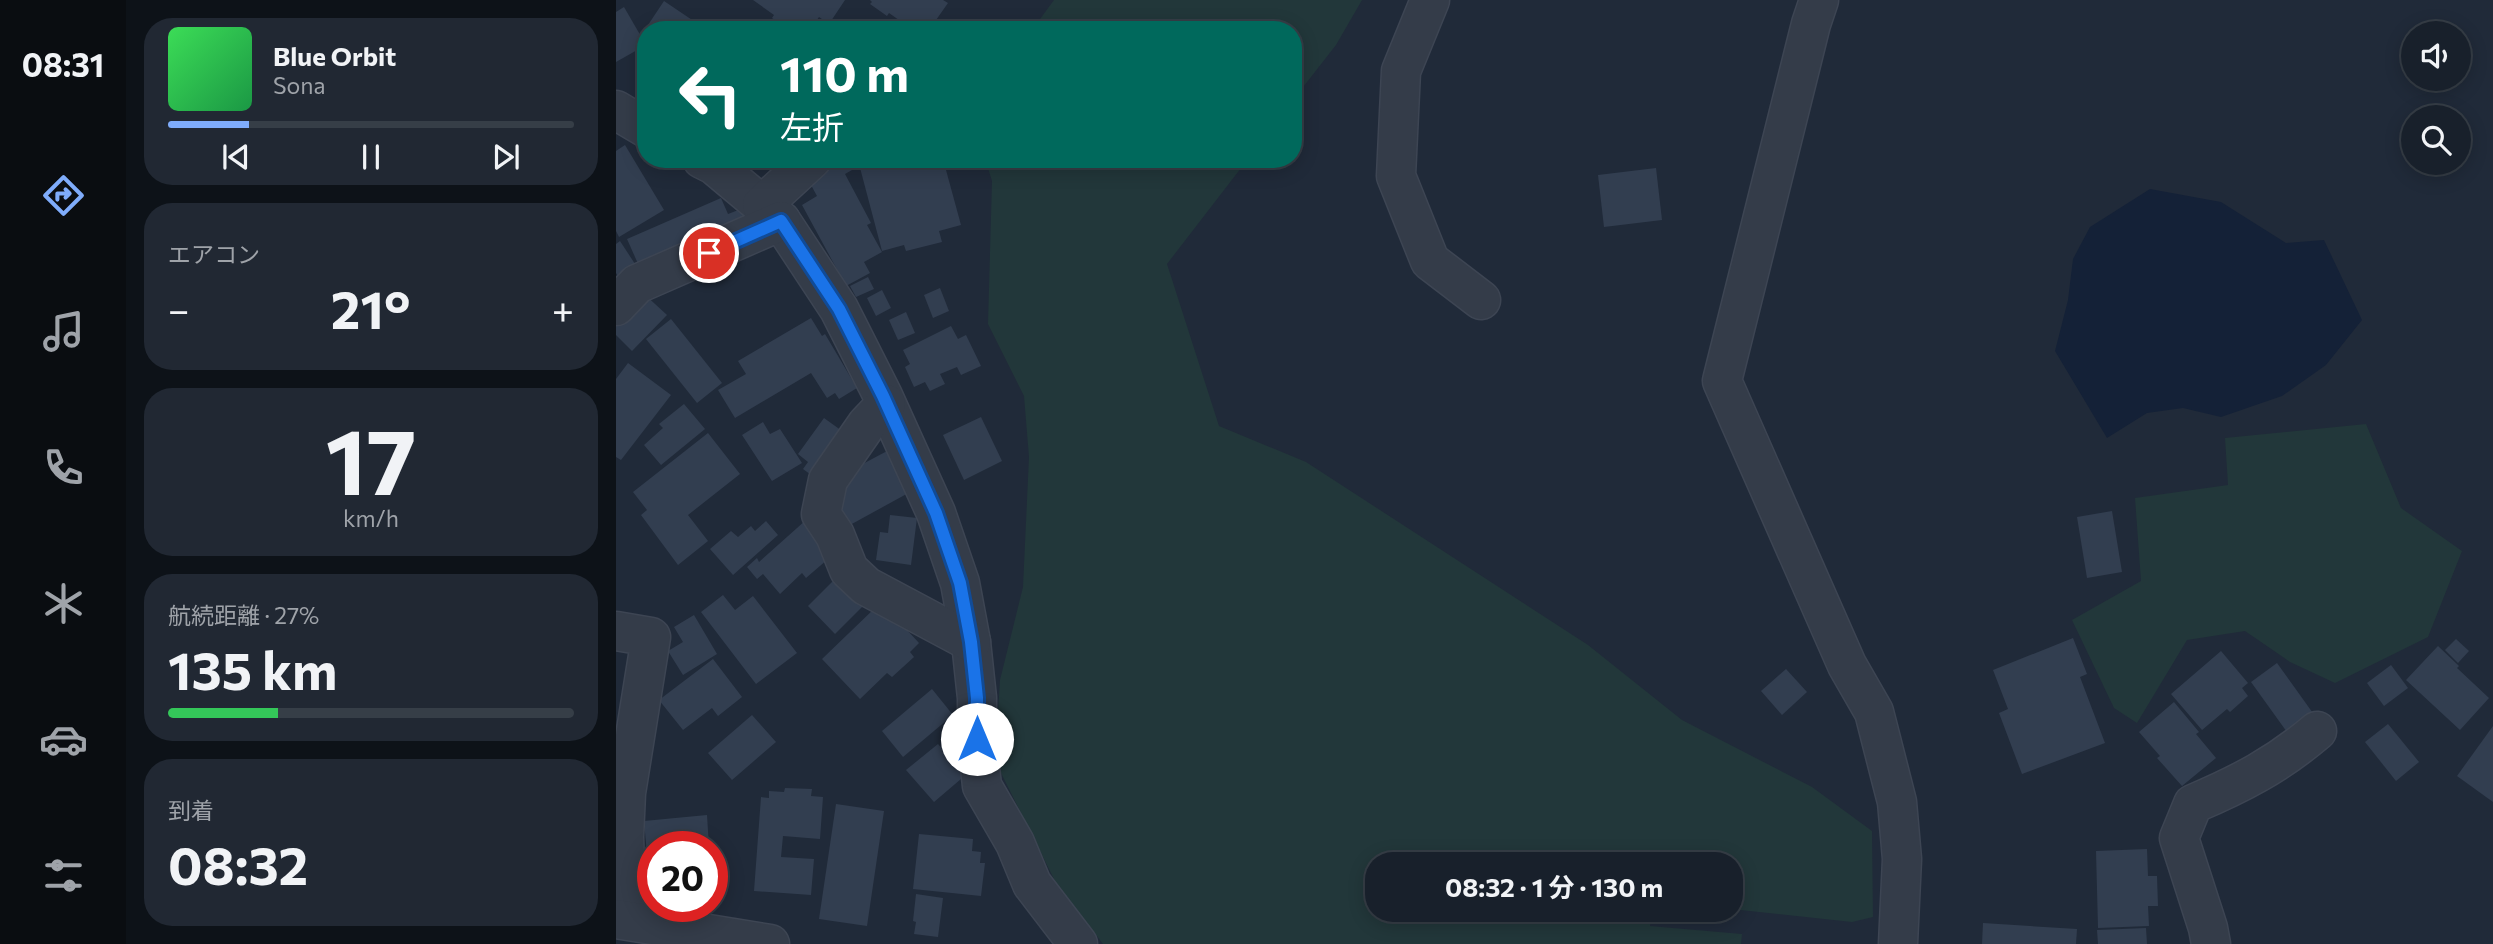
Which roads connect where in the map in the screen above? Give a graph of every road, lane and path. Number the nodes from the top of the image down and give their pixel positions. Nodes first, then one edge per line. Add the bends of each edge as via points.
1 (1430, 0) edge
2 (1819, 0) edge
3 (716, 168) edge
4 (805, 168) edge
5 (772, 213) junction
6 (1481, 300) dead end
7 (616, 306) edge
8 (886, 404) junction
9 (616, 631) edge
10 (971, 642) junction
11 (2317, 732) dead end
12 (621, 920) edge
13 (770, 944) edge
14 (1077, 944) edge
15 (1898, 944) edge
16 (2210, 944) edge

1 - 6 street via 1401,71 1396,176 1430,261
2 - 15 street via 1722,381 1847,665 1874,712 1897,802 1902,859
3 - 5 street
4 - 5 street
5 - 7 street via 636,284
5 - 8 street via 839,309
8 - 10 street via 936,513 960,583
8 - 10 street via 828,480 821,514 849,570 866,586
9 - 12 street via 651,637 626,793
10 - 14 street via 982,786 1032,884
11 - 16 street via 2244,783 2193,804 2179,838
12 - 13 street

